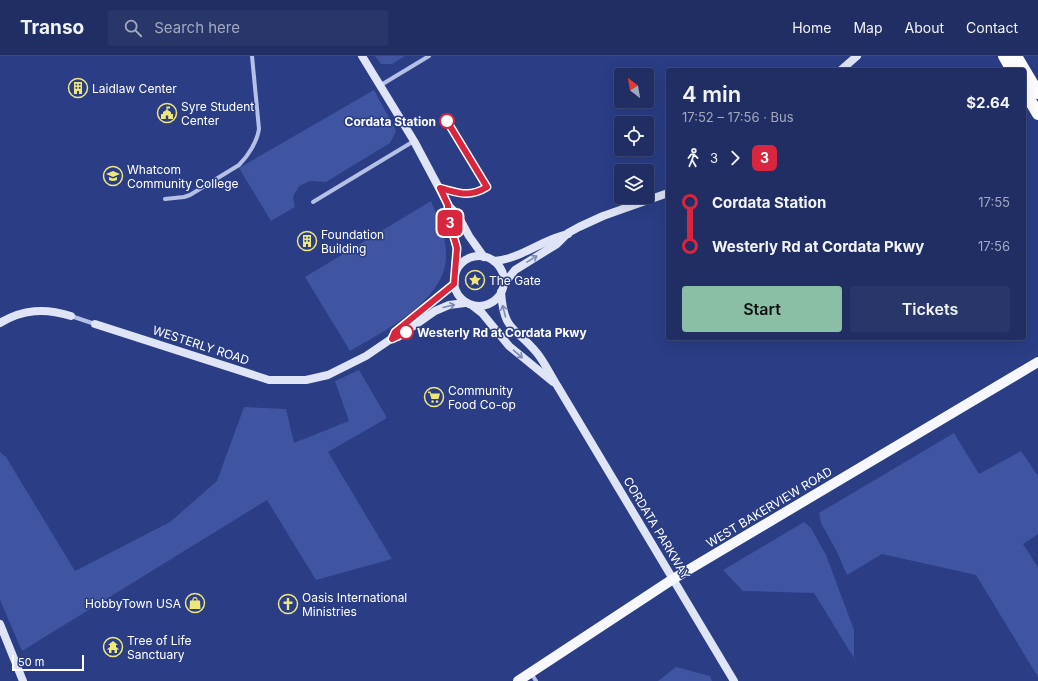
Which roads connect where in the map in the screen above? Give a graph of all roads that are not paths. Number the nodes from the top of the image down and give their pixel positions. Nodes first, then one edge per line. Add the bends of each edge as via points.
1 (252, 56) edge
2 (362, 56) edge
3 (429, 56) edge
4 (857, 56) edge
5 (1004, 56) edge
6 (1016, 56) edge
7 (843, 68) edge
8 (1011, 68) edge
9 (1023, 68) edge
10 (1026, 73) edge
11 (381, 85) junction
12 (1026, 93) edge
13 (1038, 93) edge
14 (1038, 114) edge
15 (414, 141) junction
16 (666, 194) edge
17 (165, 199) dead end
18 (313, 202) dead end
19 (448, 205) junction
20 (568, 233) junction
21 (484, 257) junction
22 (494, 261) junction
23 (455, 274) junction
24 (454, 284) junction
25 (502, 288) junction
26 (469, 304) junction
27 (71, 316) joint
28 (0, 324) edge
29 (95, 324) joint
30 (392, 339) junction
31 (1038, 362) edge
32 (558, 387) junction
33 (673, 579) junction
34 (0, 624) edge
35 (533, 677) edge
36 (23, 681) edge
37 (518, 681) edge
38 (734, 681) edge

1 - 17 street via 259,129 258,137 245,159 190,195
2 - 11 street
3 - 11 street
4 - 7 street
5 - 8 highway
6 - 9 highway
10 - 13 highway
11 - 15 street
12 - 14 highway
15 - 18 street
15 - 19 street
16 - 20 street via 598,218
19 - 21 street via 457,214
19 - 23 street via 448,217 457,248
20 - 22 street via 553,237 518,256
25 -> 20 street via 515,270 558,244
21 - 22 street
21 - 23 street via 470,258 458,267
22 - 25 street via 502,272
23 - 24 street
24 - 26 street via 456,292
24 - 30 street, WESTERLY ROAD via 395,332
25 - 26 street via 490,304
32 -> 25 street, CORDATA PARKWAY via 537,352 509,325 503,310
30 -> 26 street, WESTERLY ROAD via 435,311 449,305
26 -> 32 street, CORDATA PARKWAY via 482,313 508,346
27 - 28 street, WESTERLY ROAD via 36,310 22,312
27 - 29 street, WESTERLY ROAD
29 - 30 street, WESTERLY ROAD via 269,380 306,380 328,375 366,356
31 - 33 main road, WEST BAKERVIEW ROAD
32 - 33 street, CORDATA PARKWAY
33 - 35 main road, WEST BAKERVIEW ROAD
33 - 38 street, CORDATA PARKWAY
34 - 36 street
35 - 37 main road, WEST BAKERVIEW ROAD

